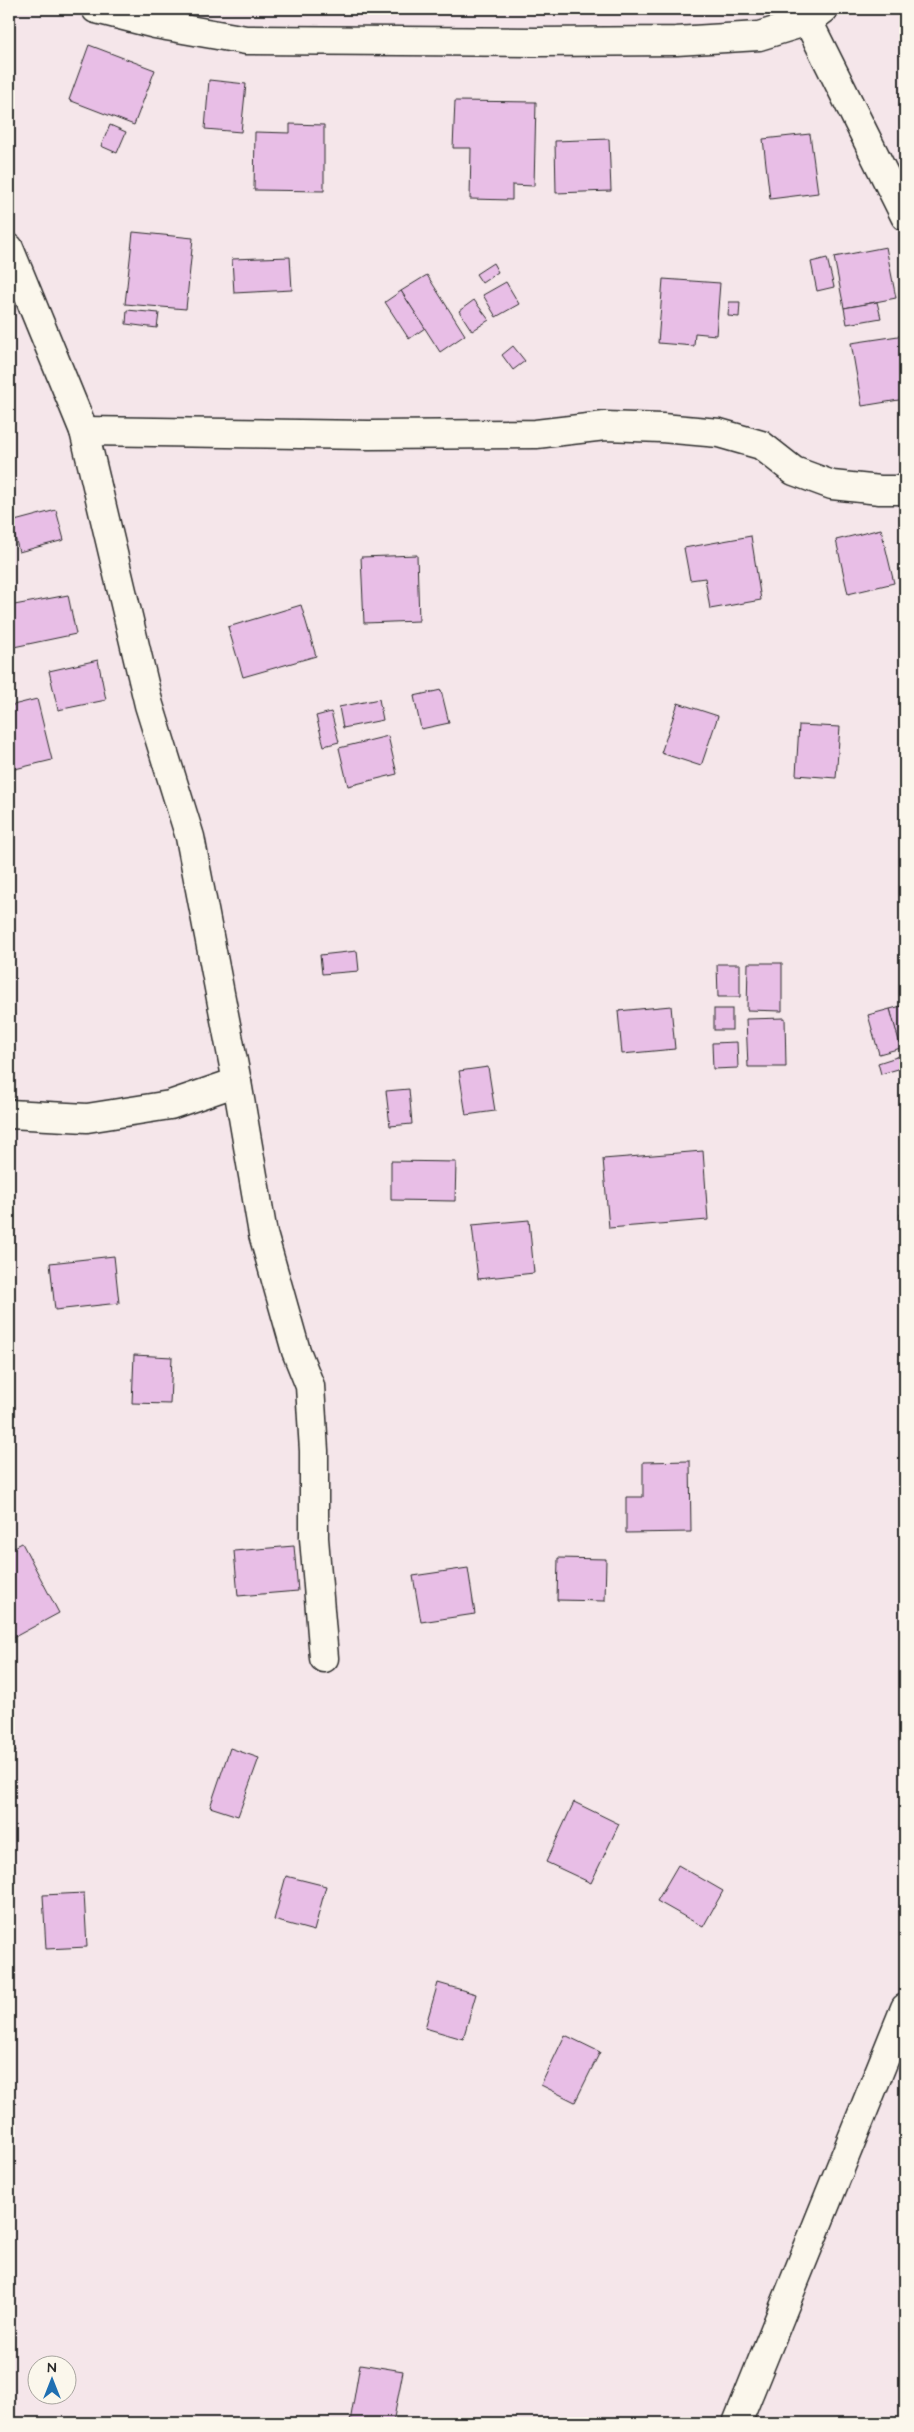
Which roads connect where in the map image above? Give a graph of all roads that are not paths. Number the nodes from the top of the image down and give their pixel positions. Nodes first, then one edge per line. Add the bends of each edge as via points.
1 (96, 9) edge
2 (816, 15) edge
3 (905, 216) edge
4 (9, 248) edge
5 (84, 431) junction
6 (905, 490) edge
7 (237, 1082) junction
8 (9, 1114) edge
9 (324, 1658) dead end
10 (905, 2008) edge
11 (737, 2423) edge

1 - 2 street via 155,24 246,40 676,41 759,36
2 - 3 street
4 - 5 street
5 - 6 street via 516,434 605,426 662,428 719,433 761,445 794,471 832,485
5 - 7 street via 149,704 190,837
7 - 8 street via 170,1105 87,1118
7 - 9 street via 263,1234 296,1351 310,1386 314,1538
10 - 11 street

